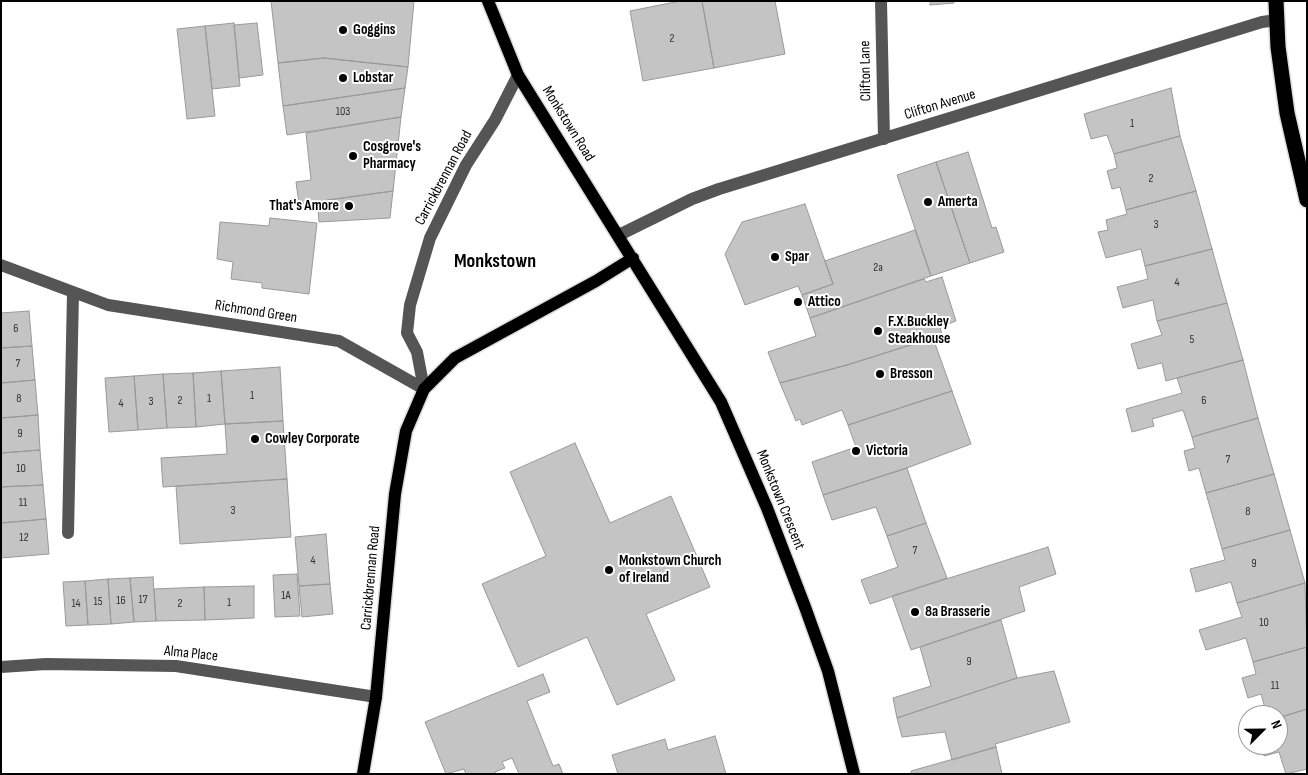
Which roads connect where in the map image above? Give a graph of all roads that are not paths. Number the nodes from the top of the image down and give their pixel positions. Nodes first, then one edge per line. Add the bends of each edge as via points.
1 (488, 1) edge
2 (882, 1) edge
3 (1276, 1) edge
4 (1277, 20) junction
5 (518, 75) junction
6 (884, 140) junction
7 (1307, 200) edge
8 (619, 236) junction
9 (633, 258) junction
10 (1, 264) edge
11 (73, 293) junction
12 (424, 389) junction
13 (68, 533) dead end
14 (1, 667) edge
15 (376, 697) junction
16 (363, 774) edge
17 (854, 774) edge

1 - 5 main road, Monkstown Road
2 - 6 street, Clifton Lane
3 - 4 highway
4 - 6 street, Clifton Avenue
4 - 7 highway via 1287,113
5 - 8 main road, Monkstown Road
5 - 12 street, Carrickbrennan Road via 495,120 466,165 430,238 410,305 407,333 417,352
6 - 8 street, Clifton Avenue via 701,196
8 - 9 main road, Monkstown Road
9 - 12 main road, Carrickbrennan Road via 455,358
9 - 17 main road, Monkstown Crescent via 721,402 763,499 828,671
10 - 11 street, Richmond Green
11 - 12 street, Richmond Green via 108,305 339,341
11 - 13 street
12 - 15 main road, Carrickbrennan Road via 406,431 395,494
14 - 15 street, Alma Place via 46,664 176,666
15 - 16 main road, Carrickbrennan Road

